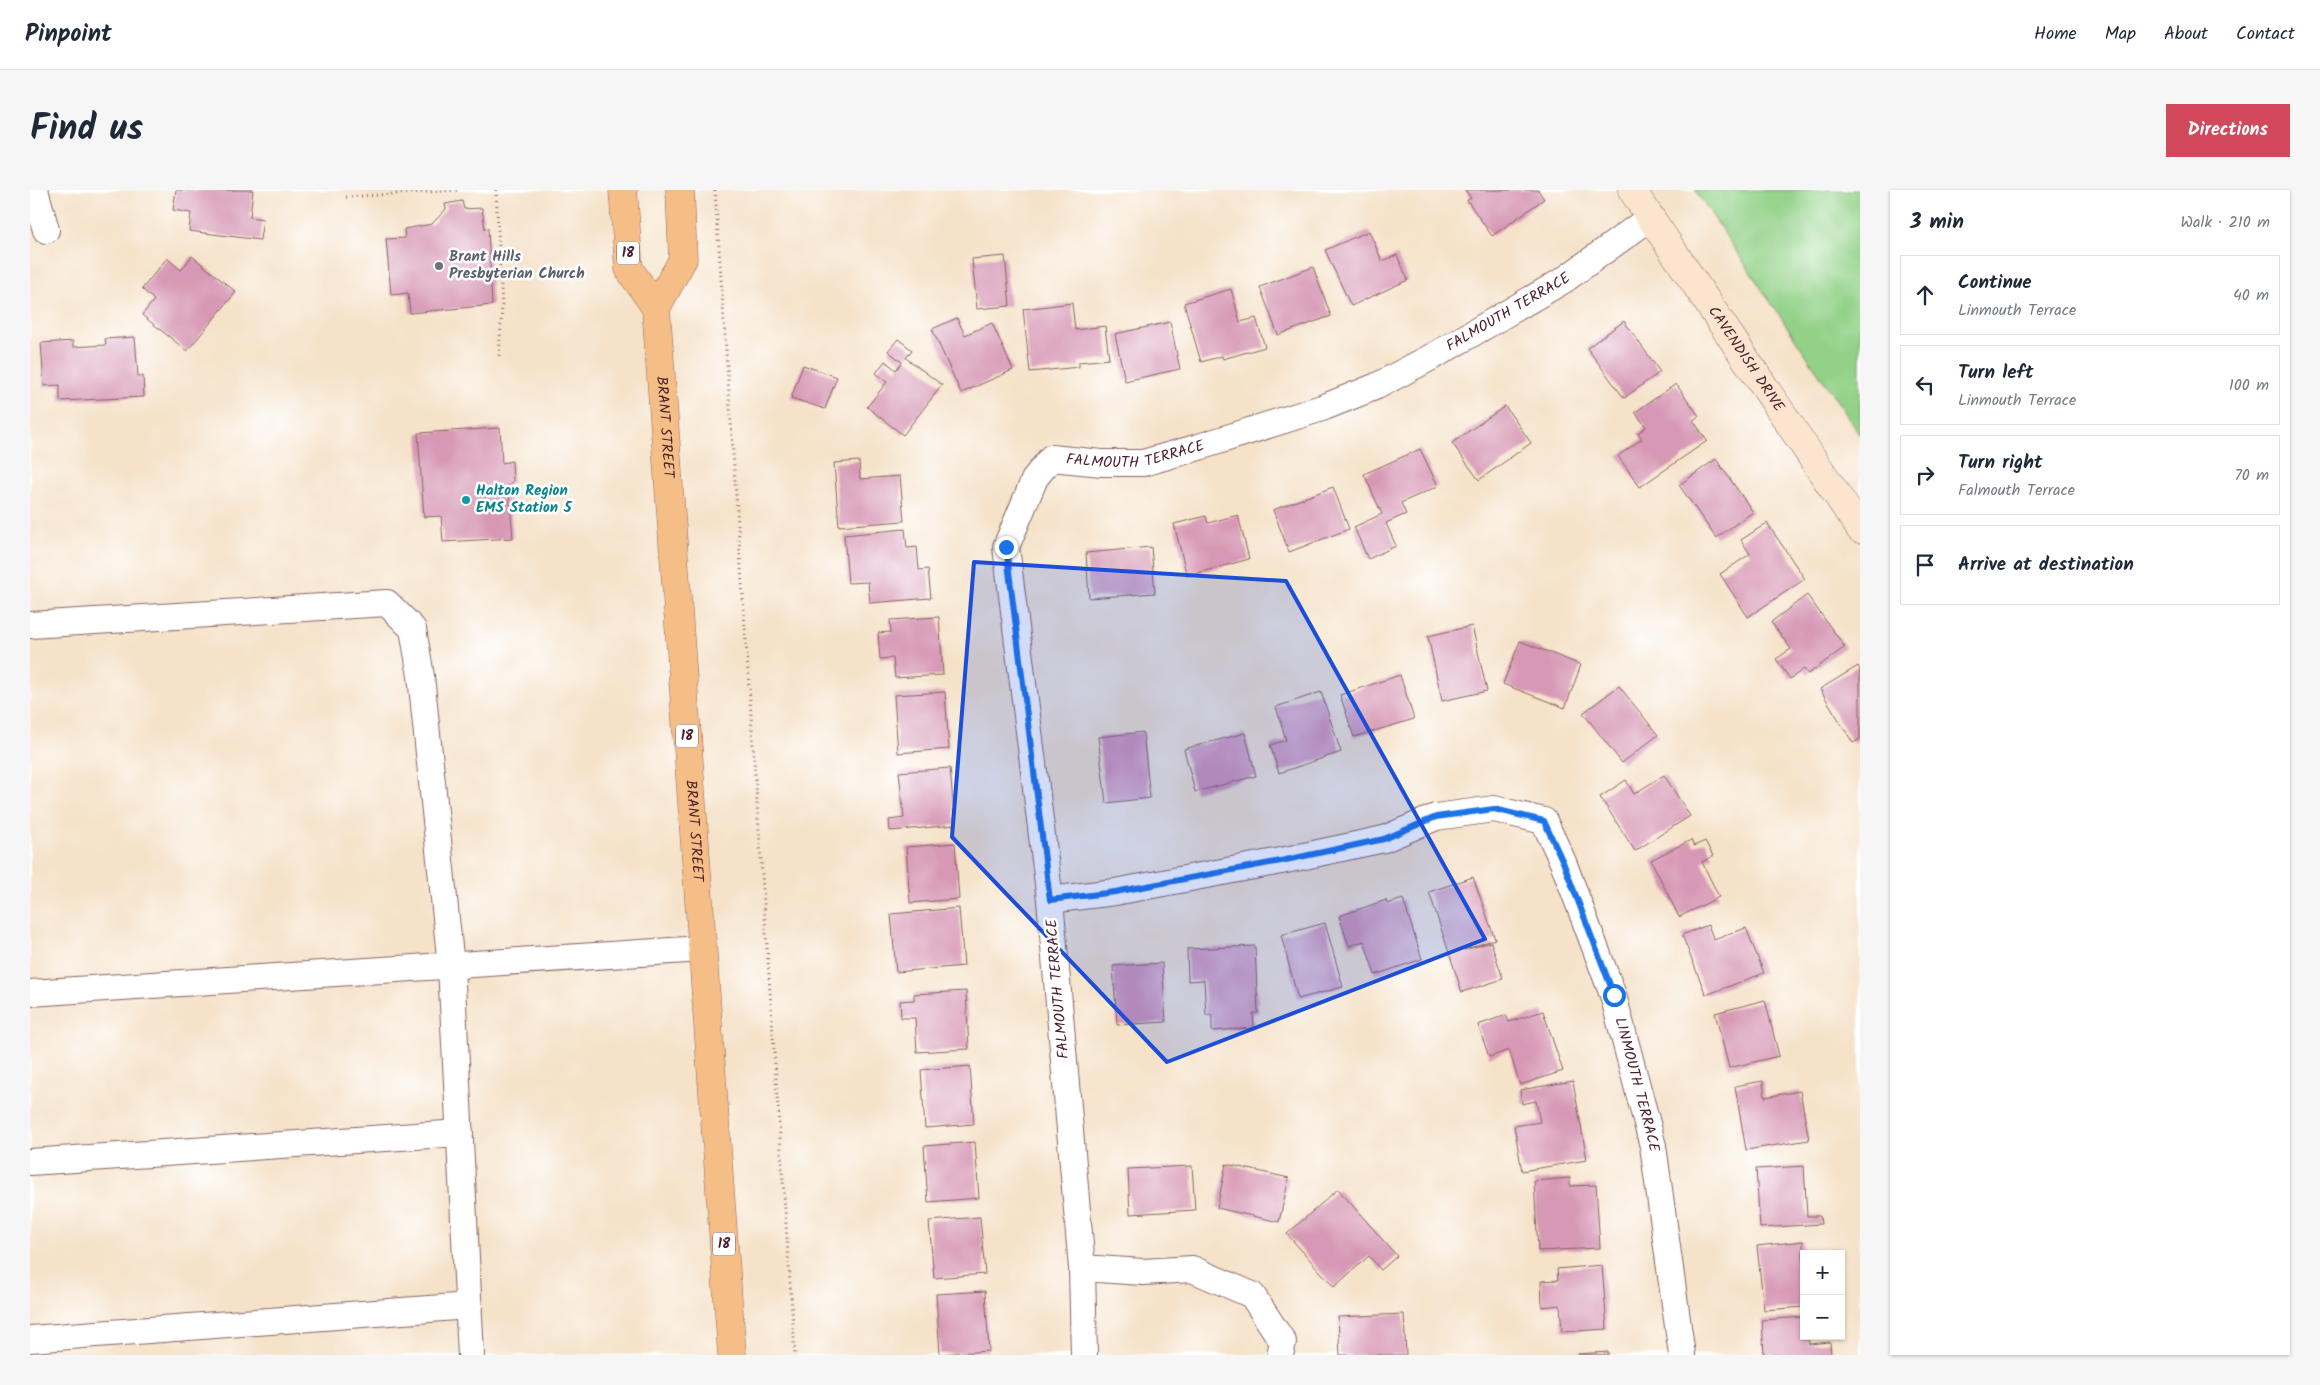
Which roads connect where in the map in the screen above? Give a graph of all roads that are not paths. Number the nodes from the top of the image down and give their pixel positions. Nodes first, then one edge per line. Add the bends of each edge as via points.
1 (35, 190) edge
2 (623, 190) edge
3 (680, 190) edge
4 (1632, 190) edge
5 (1651, 216) junction
6 (46, 230) dead end
7 (656, 308) junction
8 (1860, 528) edge
9 (30, 625) edge
10 (1050, 900) junction
11 (702, 949) junction
12 (451, 966) junction
13 (30, 994) edge
14 (460, 1133) junction
15 (30, 1162) edge
16 (1082, 1268) junction
17 (469, 1306) junction
18 (30, 1339) edge
19 (471, 1355) edge
20 (732, 1355) edge
21 (1084, 1355) edge
22 (1280, 1355) edge
23 (1682, 1355) edge

1 - 6 street
2 - 7 main road, 18 via 629,269
3 - 7 main road via 683,258
4 - 5 street, CAVENDISH DRIVE
5 - 8 street, CAVENDISH DRIVE
5 - 10 street, FALMOUTH TERRACE via 1564,280 1377,386 1322,408 1143,463 1051,458 1035,478 1006,547
7 - 11 main road, BRANT STREET / 18
9 - 12 street via 387,603 413,629 421,676
10 - 16 street, FALMOUTH TERRACE
10 - 23 street, LINMOUTH TERRACE via 1115,892 1384,839 1436,817 1494,809 1544,821 1614,995 1653,1146
11 - 12 street
11 - 20 main road, BRANT STREET / 18
12 - 13 street
12 - 14 street
14 - 15 street
14 - 17 street
16 - 21 street, FALMOUTH TERRACE
16 - 22 street via 1144,1272 1192,1270 1252,1295 1284,1342
17 - 18 street
17 - 19 street

